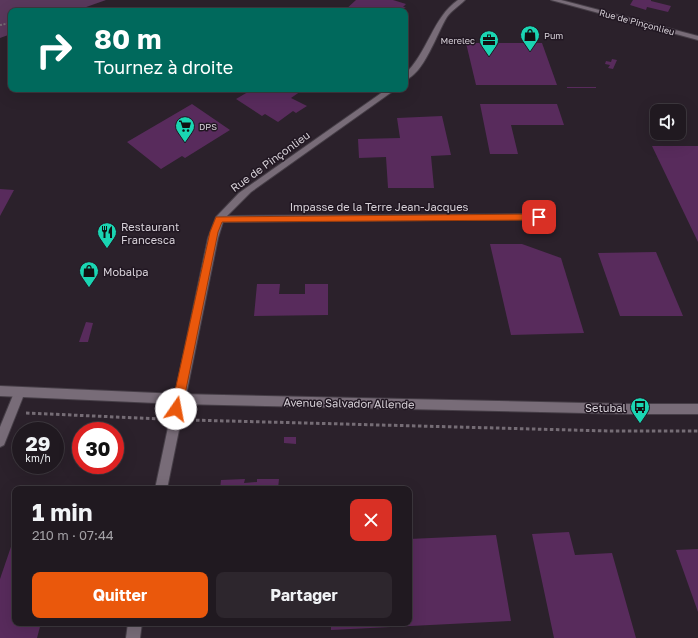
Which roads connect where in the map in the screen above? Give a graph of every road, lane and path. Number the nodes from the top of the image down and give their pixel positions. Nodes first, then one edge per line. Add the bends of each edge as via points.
1 (462, 0) edge
2 (554, 0) edge
3 (698, 38) edge
4 (408, 75) edge
5 (388, 92) edge
6 (539, 217) dead end
7 (219, 219) junction
8 (0, 391) edge
9 (20, 392) junction
10 (179, 398) junction
11 (698, 409) edge
12 (12, 412) junction
13 (174, 420) junction
14 (698, 431) edge
15 (0, 441) edge
16 (162, 486) edge
17 (134, 626) edge
18 (132, 638) edge

1 - 4 street via 448,10 426,53
2 - 3 street, Rue de Pinçonlieu
5 - 7 street, Rue de Pinçonlieu via 248,190 234,201
6 - 7 street, Impasse de la Terre Jean-Jacques
7 - 10 street, Rue de Pinçonlieu via 214,232
8 - 9 street, Avenue Salvador Allende
9 - 10 street, Avenue Salvador Allende
9 - 12 street
10 - 11 street, Avenue Salvador Allende
10 - 13 street, Rue de Pinçonlieu
12 - 13 path
12 - 15 street
13 - 14 path
13 - 16 street, Rue de Pinçonlieu
17 - 18 street

